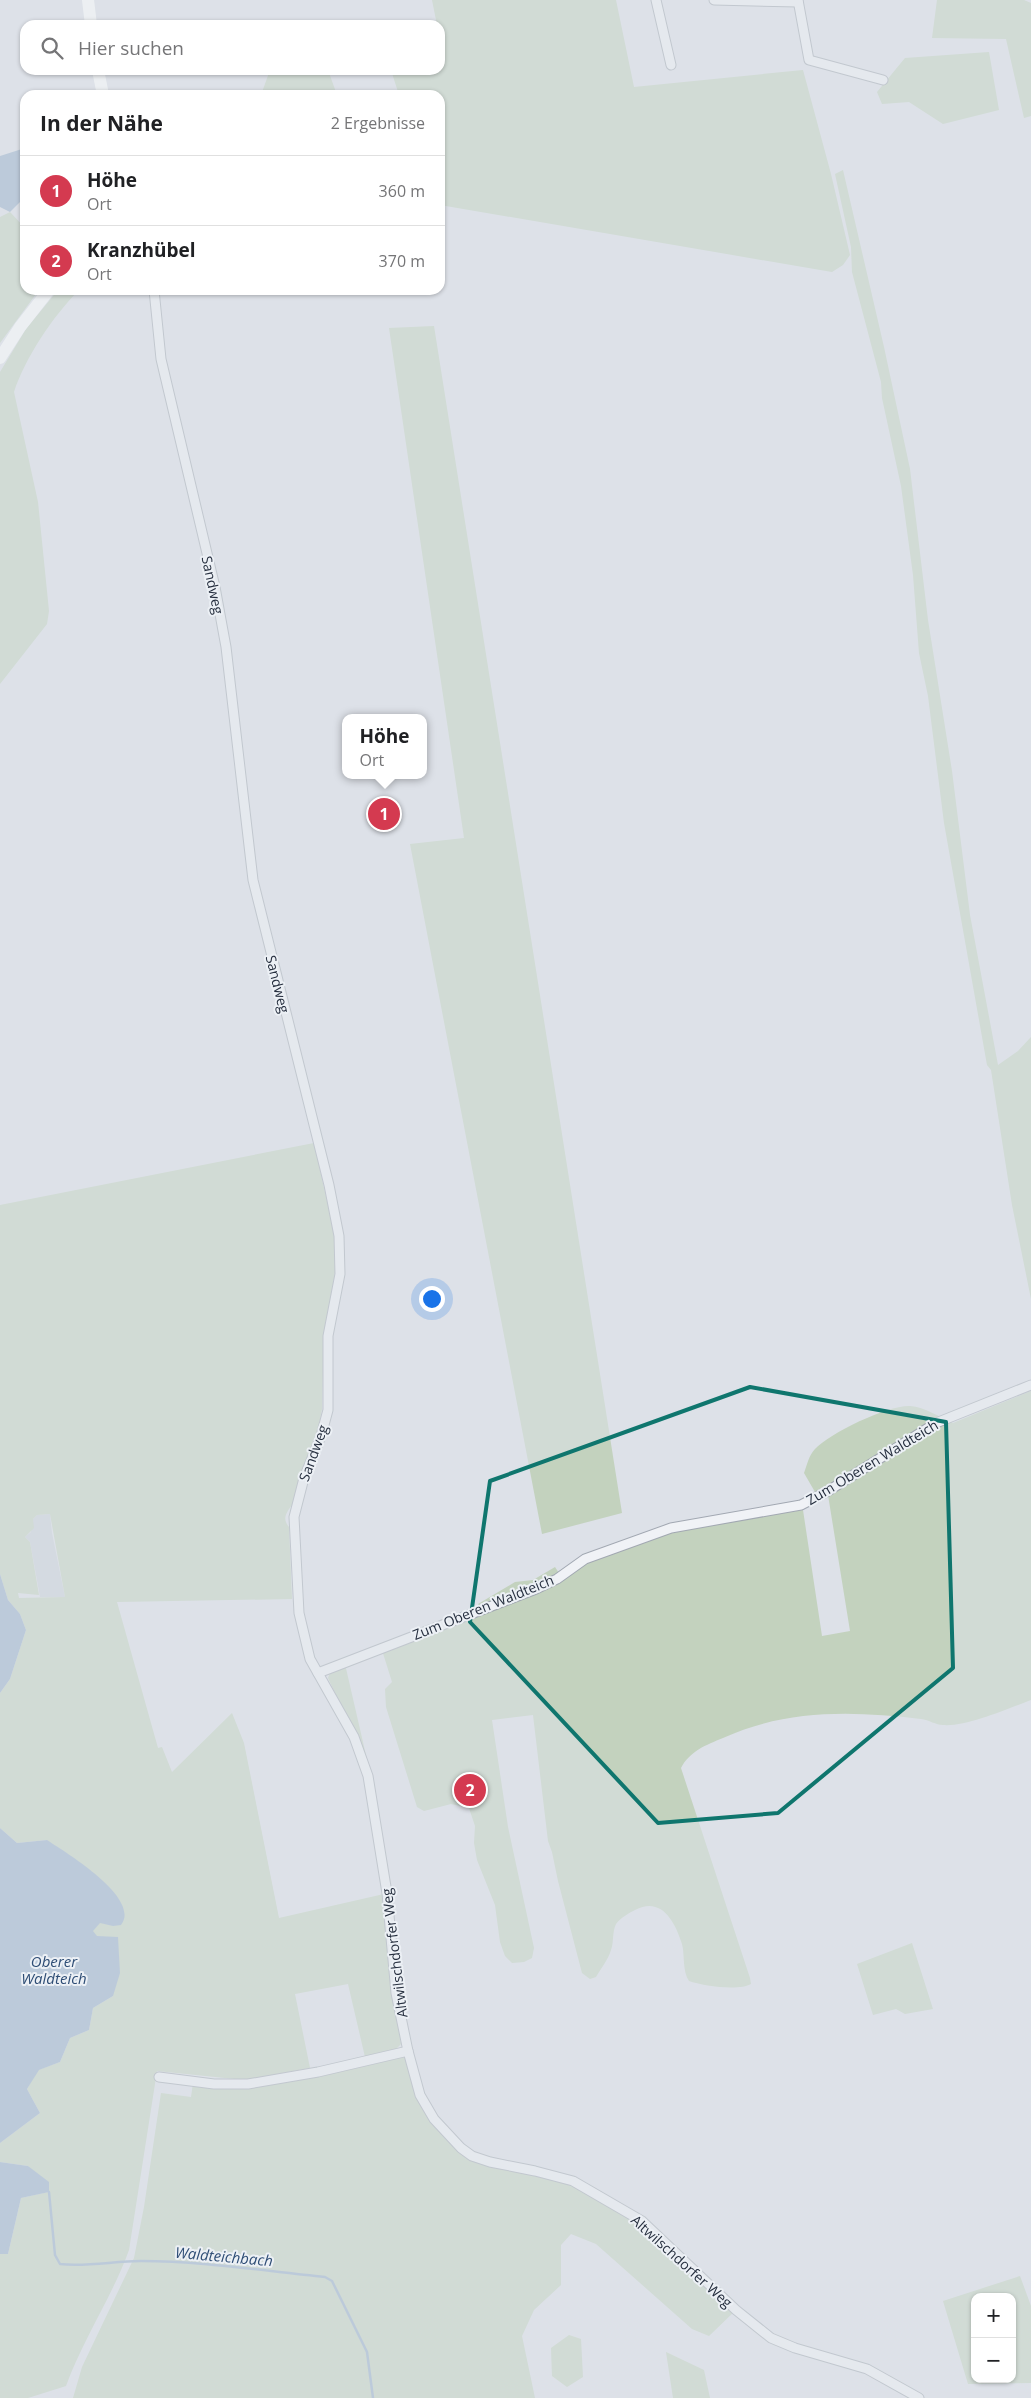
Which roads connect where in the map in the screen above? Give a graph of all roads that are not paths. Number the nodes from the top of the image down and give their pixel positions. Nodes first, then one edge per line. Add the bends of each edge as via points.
1 (88, 0) edge
2 (656, 0) edge
3 (714, 0) edge
4 (798, 1) edge
5 (90, 20) edge
6 (671, 65) dead end
7 (99, 75) edge
8 (882, 80) dead end
9 (102, 90) edge
10 (45, 295) edge
11 (155, 295) edge
12 (0, 358) edge
13 (1031, 1385) edge
14 (318, 1673) junction
15 (408, 2051) junction
16 (159, 2077) dead end
17 (919, 2398) edge

1 - 5 street
2 - 6 street
3 - 4 street
4 - 8 street via 809,60
7 - 9 street
10 - 12 street
11 - 14 street, Sandweg via 161,359 226,647 254,880 339,1236 340,1274 328,1336 328,1410 294,1517 299,1613 310,1659
13 - 14 street, Zum Oberen Waldteich via 936,1423 801,1505 671,1528 586,1559 536,1590
14 - 15 street, Altwilschdorfer Weg via 354,1738 368,1776 388,1893 396,1993
15 - 16 street via 248,2084 214,2084
15 - 17 street, Altwilschdorfer Weg via 420,2095 434,2119 472,2156 573,2181 642,2221 736,2310 771,2338 867,2369

